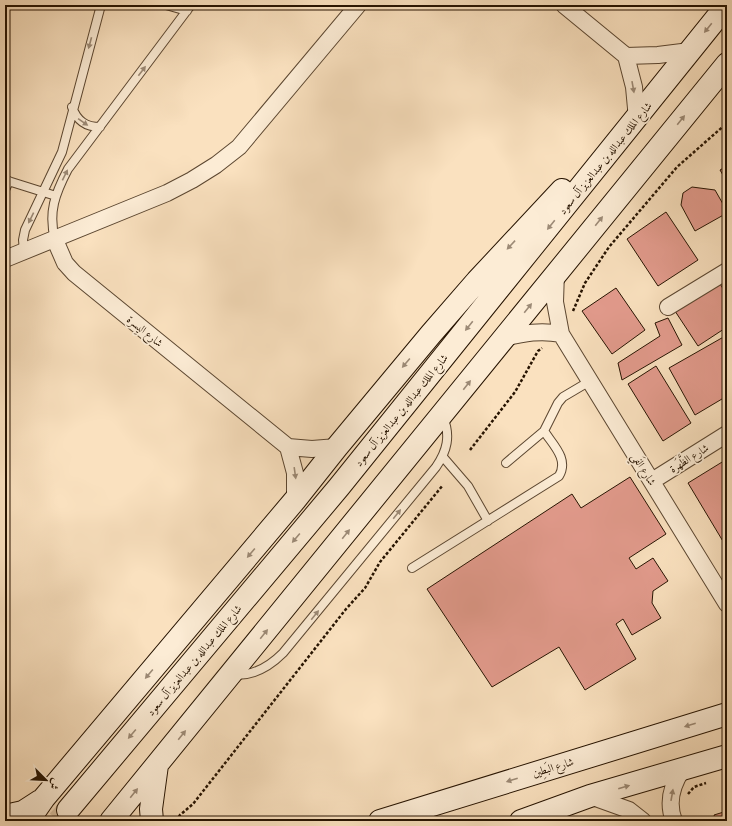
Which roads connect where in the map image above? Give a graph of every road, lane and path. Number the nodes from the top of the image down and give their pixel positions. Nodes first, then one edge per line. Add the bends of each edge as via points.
1 (101, 5) edge
2 (166, 5) edge
3 (358, 5) edge
4 (564, 5) edge
5 (727, 5) edge
6 (189, 8) edge
7 (690, 51) junction
8 (626, 56) junction
9 (727, 65) edge
10 (72, 107) junction
11 (637, 119) junction
12 (727, 123) edge
13 (100, 127) junction
14 (7, 180) edge
15 (5, 190) edge
16 (43, 192) junction
17 (56, 196) junction
18 (55, 240) junction
19 (24, 251) junction
20 (5, 259) edge
21 (727, 271) edge
22 (556, 272) junction
23 (578, 298) dead end
24 (668, 307) dead end
25 (561, 334) junction
26 (504, 338) junction
27 (538, 351) dead end
28 (590, 381) junction
29 (442, 416) junction
30 (544, 431) junction
31 (727, 434) edge
32 (288, 447) junction
33 (337, 447) junction
34 (470, 450) dead end
35 (442, 457) junction
36 (506, 463) dead end
37 (652, 481) junction
38 (443, 485) dead end
39 (295, 500) junction
40 (488, 521) junction
41 (412, 568) dead end
42 (727, 604) edge
43 (231, 675) junction
44 (727, 714) edge
45 (727, 756) edge
46 (157, 765) junction
47 (682, 770) junction
48 (590, 796) junction
49 (44, 798) junction
50 (68, 810) tunnel mouth
51 (5, 816) edge
52 (28, 821) edge
53 (111, 821) edge
54 (152, 821) edge
55 (176, 821) edge
56 (380, 821) edge
57 (521, 821) edge
58 (643, 821) edge
59 (674, 821) edge

1 -> 10 lane
2 - 6 lane
3 - 18 street via 259,125 216,165 167,193
4 - 8 street
5 -> 7 main road, شارع الملك عبدالله بن عبدالعزيز آل سعود
13 -> 6 lane
7 - 8 street
7 - 11 main road, شارع الملك عبدالله بن عبدالعزيز آل سعود
8 -> 11 street via 634,87
22 -> 9 main road
10 -> 13 lane via 79,120
10 - 16 lane via 62,152
11 -> 33 main road via 595,154 477,281
11 -> 50 main road, شارع الملك عبدالله بن عبدالعزيز آل سعود via 339,487
12 - 23 path via 672,173 609,247
17 -> 13 lane via 68,169
14 - 15 lane
14 - 16 lane
16 - 17 lane
16 -> 19 lane via 25,230
17 - 18 lane via 52,210
18 - 19 street
18 - 32 street, شارع اليِسرة via 62,257 74,273
19 - 20 street
21 - 24 street
22 - 25 street, شارع الفَي via 555,302
26 -> 22 main road
25 - 26 street via 546,331
25 - 28 street, شارع الفَي
29 -> 26 main road
27 - 34 path via 515,392
28 - 30 lane via 563,397
28 - 37 street, شارع الفَي
29 - 35 lane via 448,440
43 -> 29 main road
30 - 36 lane
30 - 40 lane via 563,460 559,476
31 - 37 street, شارع الظَّهَرة
32 - 33 street
32 -> 39 street via 295,473
33 - 39 main road
35 - 40 lane via 468,486
43 -> 35 lane via 260,671 280,656
37 - 42 street, شارع الفَي
38 - 55 path via 380,562 365,588 209,785
39 -> 49 main road
40 - 41 lane
46 -> 43 main road
44 -> 56 main road, شارع البَطِين
45 - 47 main road
53 -> 46 main road
46 - 54 main road via 151,809
48 -> 47 main road
59 -> 47 street via 671,809 672,793
48 - 57 main road
48 - 58 street via 629,810
49 - 51 main road via 22,812
49 - 52 main road

